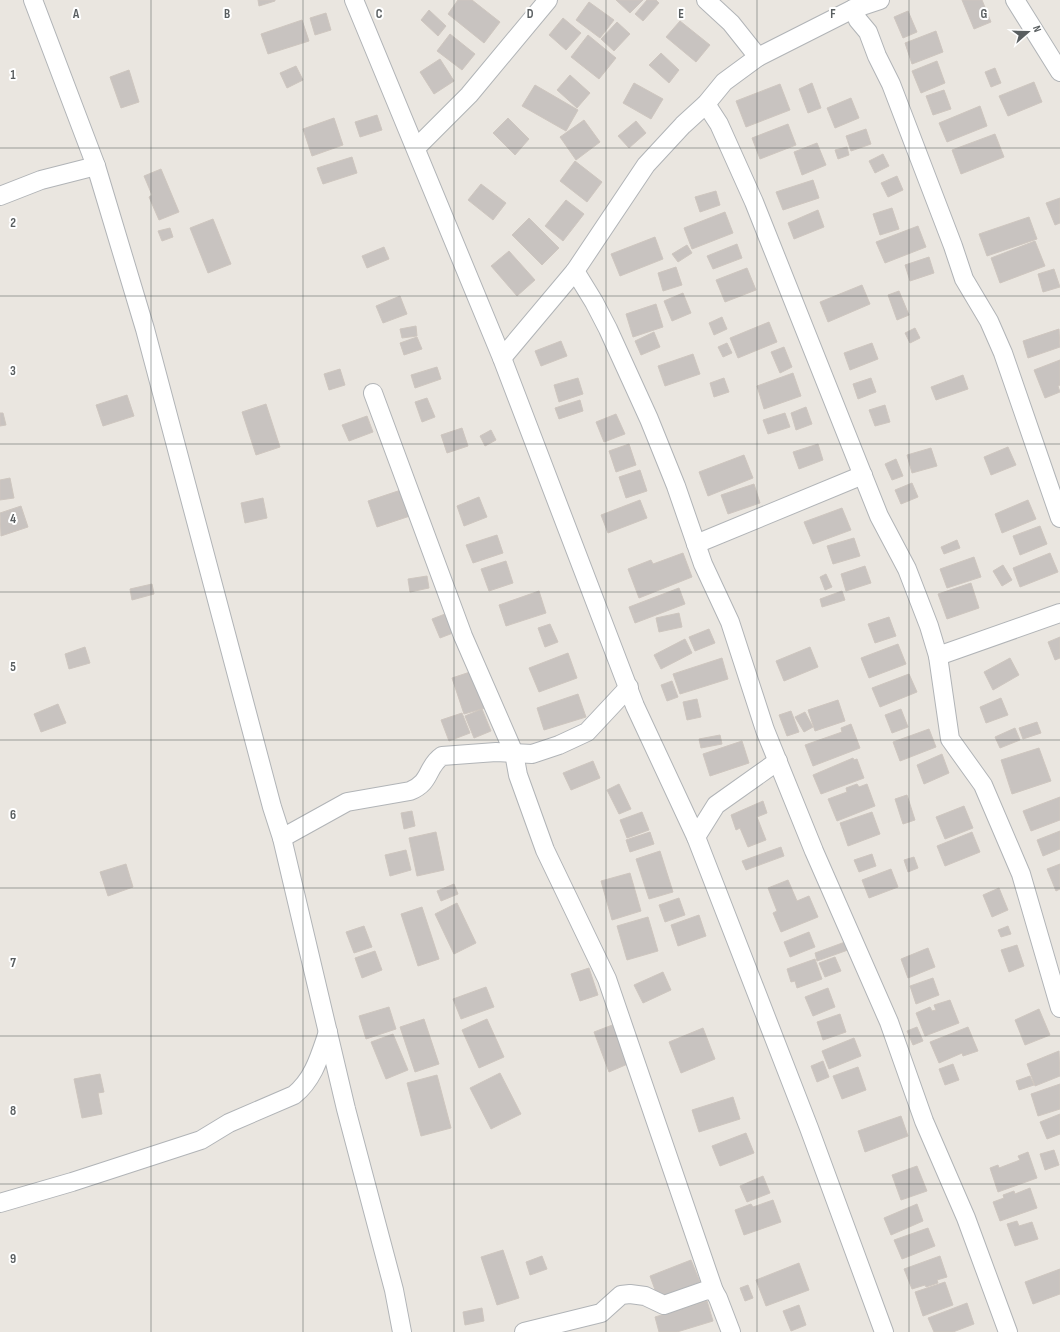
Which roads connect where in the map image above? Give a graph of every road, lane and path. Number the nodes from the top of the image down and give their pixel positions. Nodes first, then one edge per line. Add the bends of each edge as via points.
1 (33, 0) edge
2 (354, 0) edge
3 (548, 0) edge
4 (706, 0) edge
5 (880, 0) edge
6 (1015, 0) edge
7 (853, 10) junction
8 (758, 57) junction
9 (1060, 72) edge
10 (706, 104) junction
11 (416, 148) junction
12 (96, 166) junction
13 (0, 196) edge
14 (574, 272) junction
15 (502, 358) junction
16 (373, 393) dead end
17 (863, 475) junction
18 (1060, 518) edge
19 (696, 544) junction
20 (1060, 613) edge
21 (938, 656) junction
22 (629, 687) junction
23 (514, 754) junction
24 (778, 761) junction
25 (696, 837) junction
26 (282, 838) junction
27 (1060, 1008) edge
28 (328, 1032) junction
29 (0, 1203) edge
30 (714, 1291) junction
31 (402, 1332) edge
32 (524, 1332) edge
33 (731, 1332) edge
34 (884, 1332) edge
35 (1008, 1332) edge

1 - 12 street
2 - 11 street
3 - 11 street via 469,95
4 - 8 street via 731,23
5 - 7 street
6 - 9 street
7 - 8 street
7 - 18 street via 868,32 876,56 891,84 954,246 964,279 1004,352
8 - 10 street via 724,82
10 - 14 street via 646,165
10 - 17 street via 719,124 754,202
11 - 15 street
12 - 13 street via 41,180
12 - 26 street via 145,329
14 - 15 street
14 - 19 street via 608,329 649,419
15 - 22 street
16 - 23 street via 463,636
17 - 19 street
17 - 21 street via 879,516 907,569
19 - 24 street via 730,622 765,730
20 - 21 street
21 - 27 street via 950,739 983,785 1021,874
22 - 23 street via 587,732 532,754
22 - 25 street via 635,706
23 - 26 street via 496,752 442,756 420,787 347,802
23 - 30 street via 518,775 545,850 607,979
24 - 25 street via 716,805
24 - 35 street via 888,1022 924,1121 966,1218
25 - 34 street via 809,1128
26 - 28 street
28 - 29 street via 312,1074 294,1095 229,1123 200,1140
28 - 31 street via 394,1290
30 - 32 street via 707,1290 664,1305 645,1296 621,1295 601,1313
30 - 33 street

